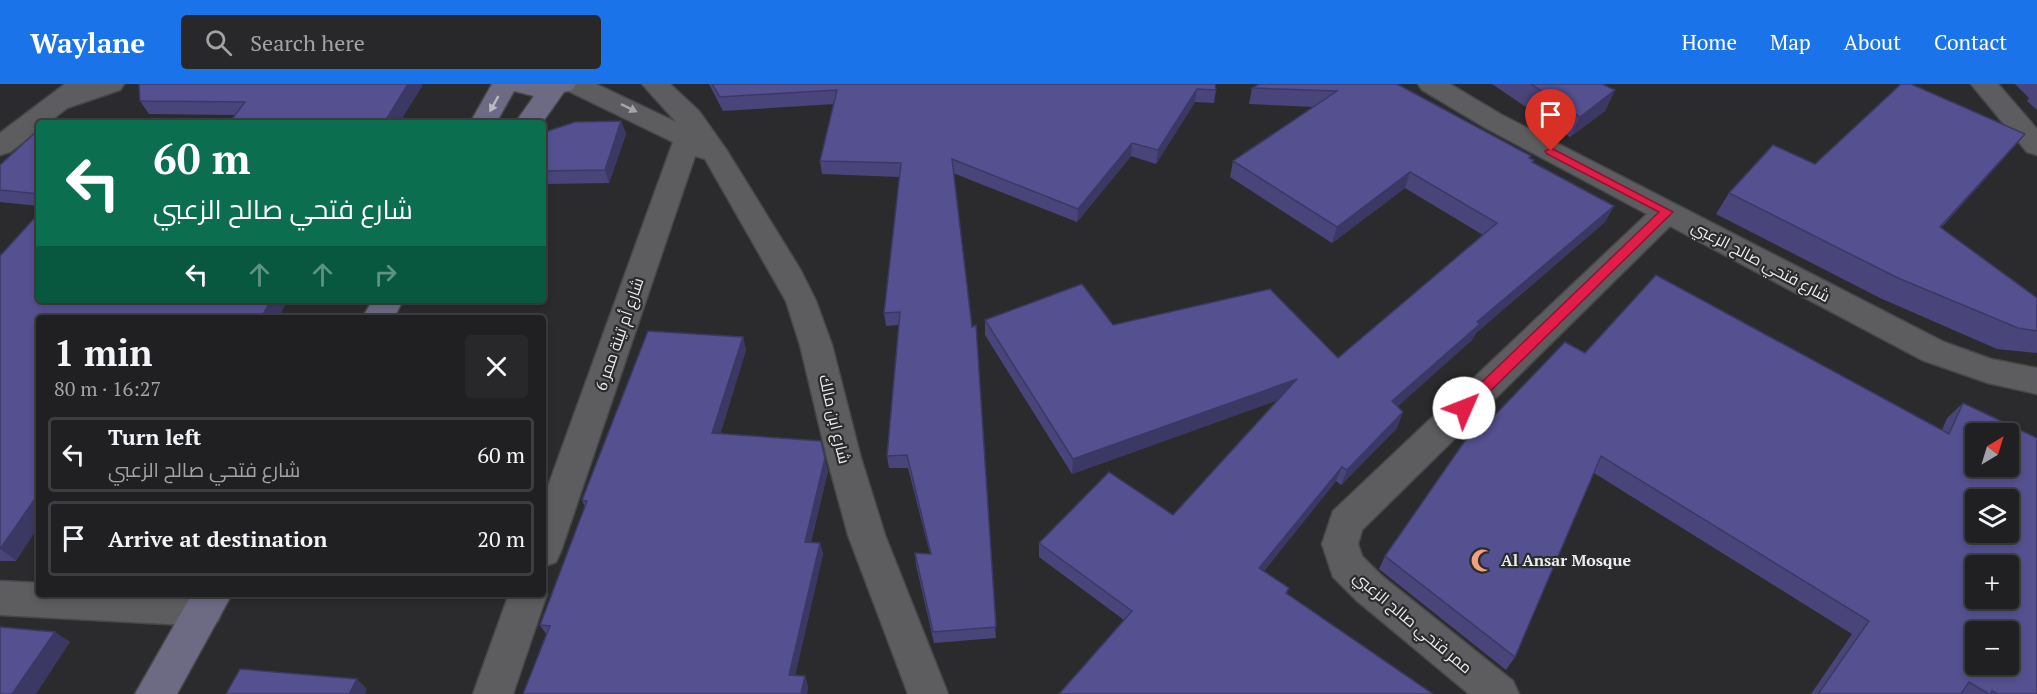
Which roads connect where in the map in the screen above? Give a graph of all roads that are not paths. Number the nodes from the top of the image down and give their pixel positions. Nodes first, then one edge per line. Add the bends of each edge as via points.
1 (82, 84) edge
2 (111, 84) edge
3 (505, 84) edge
4 (518, 84) edge
5 (655, 84) edge
6 (1431, 84) edge
7 (1984, 84) edge
8 (564, 85) edge
9 (58, 103) junction
10 (485, 120) edge
11 (531, 120) edge
12 (689, 127) junction
13 (0, 146) edge
14 (2037, 146) edge
15 (1667, 212) junction
16 (2037, 381) edge
17 (546, 542) edge
18 (527, 597) edge
19 (0, 598) edge
20 (208, 602) edge
21 (155, 694) edge
22 (493, 694) edge
23 (928, 694) edge
24 (1499, 694) edge

1 - 9 street
2 - 9 street
3 -> 10 street
4 - 8 street via 535,88
5 - 12 street, شارع ابن مالك via 672,98
6 - 15 street, شارع فتحي صالح الزعبي
7 - 14 street
8 - 11 street
8 -> 12 street, شارع ابن مالك
9 - 13 street
12 - 17 street, شارع أم تينة ممر 6
12 - 23 street, شارع ابن مالك via 738,190 801,300 822,365 850,481 890,605
15 - 16 street, شارع فتحي صالح الزعبي via 1933,351 1988,371
15 - 24 street, ممر فتحي صالح الزعبي via 1346,522 1340,544 1346,565 1368,588
18 - 22 street
19 - 20 street
20 - 21 street

